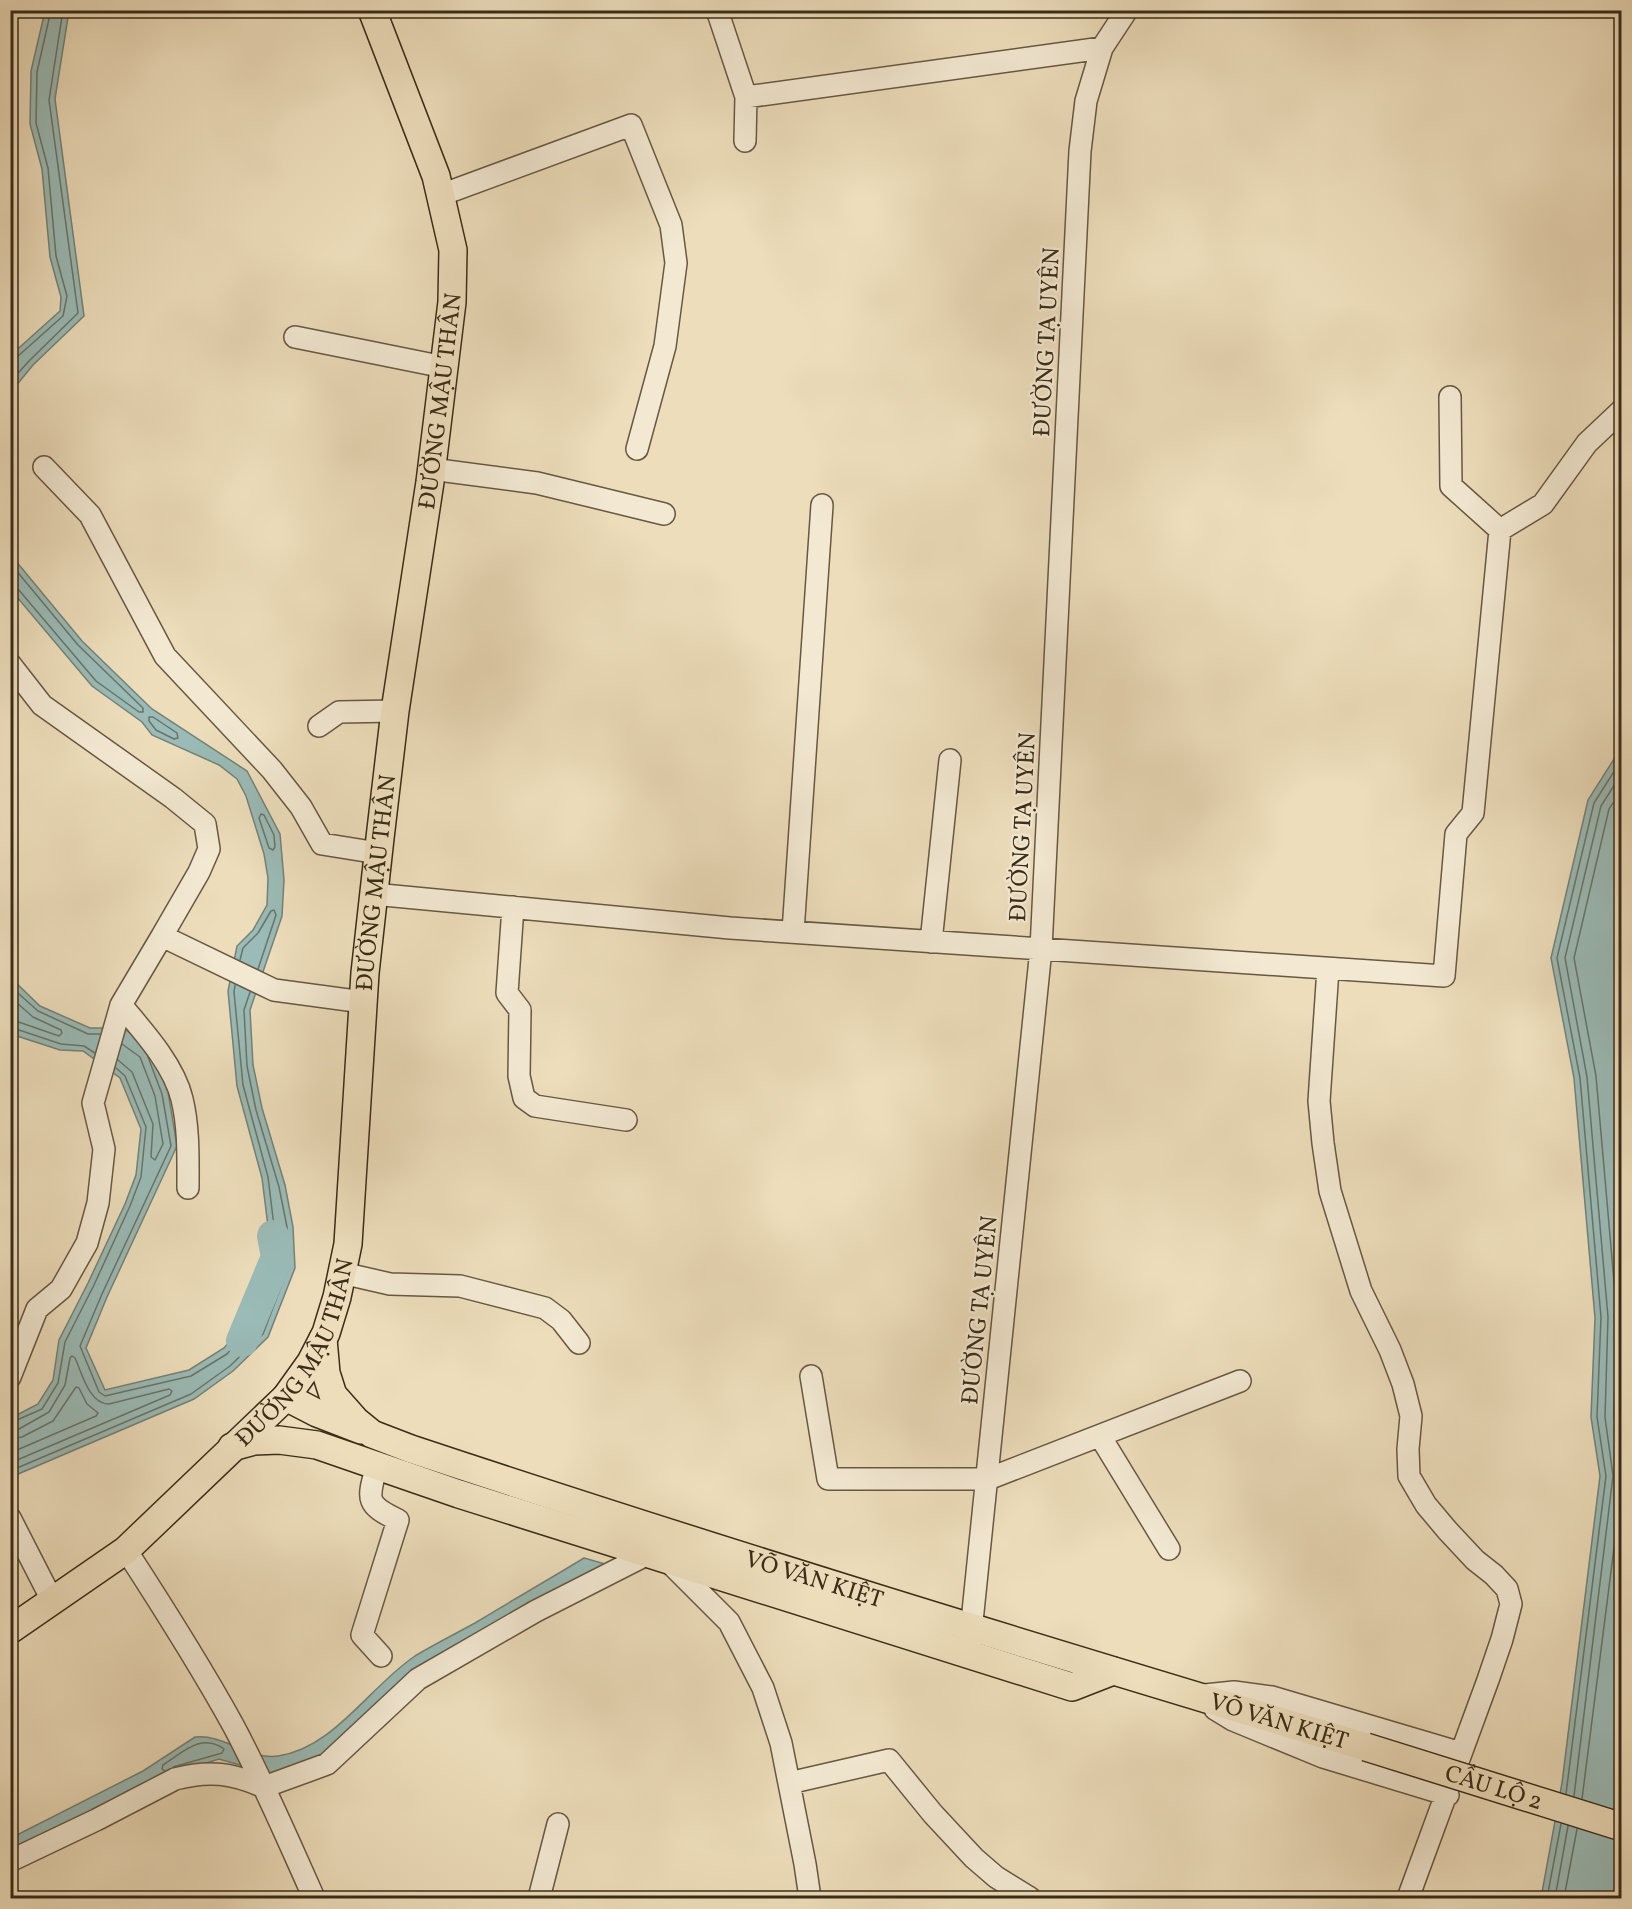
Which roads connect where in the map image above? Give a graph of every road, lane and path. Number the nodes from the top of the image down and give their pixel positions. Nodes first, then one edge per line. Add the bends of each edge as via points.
1 (372, 10) edge
2 (717, 10) edge
3 (1127, 10) edge
4 (1102, 48) junction
5 (746, 97) junction
6 (745, 141) dead end
7 (441, 195) junction
8 (295, 337) dead end
9 (444, 367) junction
10 (1450, 397) dead end
11 (1622, 410) edge
12 (637, 449) dead end
13 (44, 467) dead end
14 (431, 469) junction
15 (822, 505) dead end
16 (664, 514) dead end
17 (1500, 530) junction
18 (10, 664) edge
19 (395, 711) junction
20 (319, 726) dead end
21 (950, 760) dead end
22 (378, 853) junction
23 (373, 894) junction
24 (513, 907) junction
25 (793, 932) junction
26 (162, 936) junction
27 (931, 942) junction
28 (1041, 949) junction
29 (1328, 969) junction
30 (363, 1002) junction
31 (121, 1005) junction
32 (626, 1120) dead end
33 (188, 1188) dead end
34 (342, 1273) junction
35 (323, 1338) junction
36 (579, 1343) dead end
37 (811, 1376) dead end
38 (10, 1377) edge
39 (1240, 1382) dead end
40 (286, 1397) junction
41 (372, 1434) junction
42 (1100, 1436) junction
43 (310, 1444) junction
44 (231, 1447) junction
45 (370, 1463) junction
46 (988, 1479) junction
47 (10, 1518) edge
48 (1169, 1549) dead end
49 (126, 1550) junction
50 (657, 1555) junction
51 (53, 1602) junction
52 (972, 1627) junction
53 (10, 1629) edge
54 (969, 1654) junction
55 (381, 1656) dead end
56 (1113, 1671) junction
57 (1195, 1696) junction
58 (1366, 1747) joint
59 (1461, 1753) junction
60 (262, 1782) junction
61 (789, 1782) junction
62 (1448, 1795) junction
63 (558, 1824) dead end
64 (1622, 1827) edge
65 (10, 1862) edge
66 (314, 1899) edge
67 (539, 1899) edge
68 (810, 1899) edge
69 (1030, 1899) edge
70 (1408, 1899) edge

1 - 7 main road, ĐƯỜNG MẬU THÂN
2 - 5 street
3 - 4 street, ĐƯỜNG TẠ UYÊN
4 - 5 street
4 - 28 street, ĐƯỜNG TẠ UYÊN via 1086,101 1080,151
5 - 6 street
7 - 9 main road, ĐƯỜNG MẬU THÂN via 453,250
7 - 12 street via 631,125 671,225 676,263 665,346
8 - 9 street
9 - 14 main road, ĐƯỜNG MẬU THÂN
10 - 17 street via 1451,486
11 - 17 street via 1587,443 1543,504
13 - 22 street via 90,514 165,656 272,770 301,807 321,844
14 - 16 street via 537,483
14 - 19 main road, ĐƯỜNG MẬU THÂN
15 - 25 street
17 - 29 street via 1473,813 1456,834 1444,976
18 - 26 street via 42,705 205,824 209,849
19 - 20 street via 339,712
19 - 22 main road, ĐƯỜNG MẬU THÂN
21 - 27 street
22 - 23 main road, ĐƯỜNG MẬU THÂN
23 - 24 street
23 - 30 main road, ĐƯỜNG MẬU THÂN
24 - 25 street
24 - 32 street via 507,993 519,1010 519,1076 524,1098 536,1106
25 - 27 street
26 - 30 street via 274,990
26 - 31 street
27 - 28 street
28 - 29 street
28 - 46 street, ĐƯỜNG TẠ UYÊN
29 - 59 street via 1319,1101 1330,1191 1361,1291 1403,1384 1411,1416 1409,1476 1426,1505 1507,1589 1511,1605
30 - 34 main road, ĐƯỜNG MẬU THÂN via 348,1244
31 - 33 street via 162,1055 182,1097 188,1133
31 - 38 street via 93,1103 104,1149 98,1203 87,1243 60,1289 37,1309
34 - 35 main road, ĐƯỜNG MẬU THÂN
34 - 36 street via 390,1284 460,1286 544,1308 561,1320
35 - 40 main road, ĐƯỜNG MẬU THÂN
35 - 41 main road, VÕ VĂN KIỆT via 326,1373 333,1395
37 - 46 street via 828,1479
39 - 42 street
40 - 41 main road
40 - 43 main road
40 - 44 main road, ĐƯỜNG MẬU THÂN
41 - 45 main road
41 - 52 main road, VÕ VĂN KIỆT
42 - 46 street
42 - 48 street
43 - 44 main road, VÕ VĂN KIỆT via 279,1440
43 - 45 main road, VÕ VĂN KIỆT
44 - 49 main road, ĐƯỜNG MẬU THÂN
45 - 50 main road, VÕ VĂN KIỆT
45 - 55 street via 372,1503 398,1520 362,1635
46 - 52 street, ĐƯỜNG TẠ UYÊN
47 - 51 street
49 - 51 main road, ĐƯỜNG MẬU THÂN
49 - 60 street via 192,1653
50 - 54 main road, VÕ VĂN KIỆT
50 - 60 street via 536,1611 418,1679 327,1764
50 - 61 street via 729,1622 763,1688
51 - 53 main road, ĐƯỜNG MẬU THÂN
52 - 54 street, ĐƯỜNG TẠ UYÊN
52 - 56 main road, VÕ VĂN KIỆT
54 - 56 main road, VÕ VĂN KIỆT via 1072,1687
56 - 57 main road, VÕ VĂN KIỆT
57 - 58 main road, VÕ VĂN KIỆT
57 - 59 street via 1234,1692 1272,1697
57 - 62 street via 1233,1720 1323,1757
58 - 64 main road, CẦU LỘ 2, bridge
59 - 62 street
60 - 65 street via 214,1773 175,1779
60 - 66 street
61 - 68 street
61 - 69 street via 889,1761 974,1858
62 - 70 street
63 - 67 street

